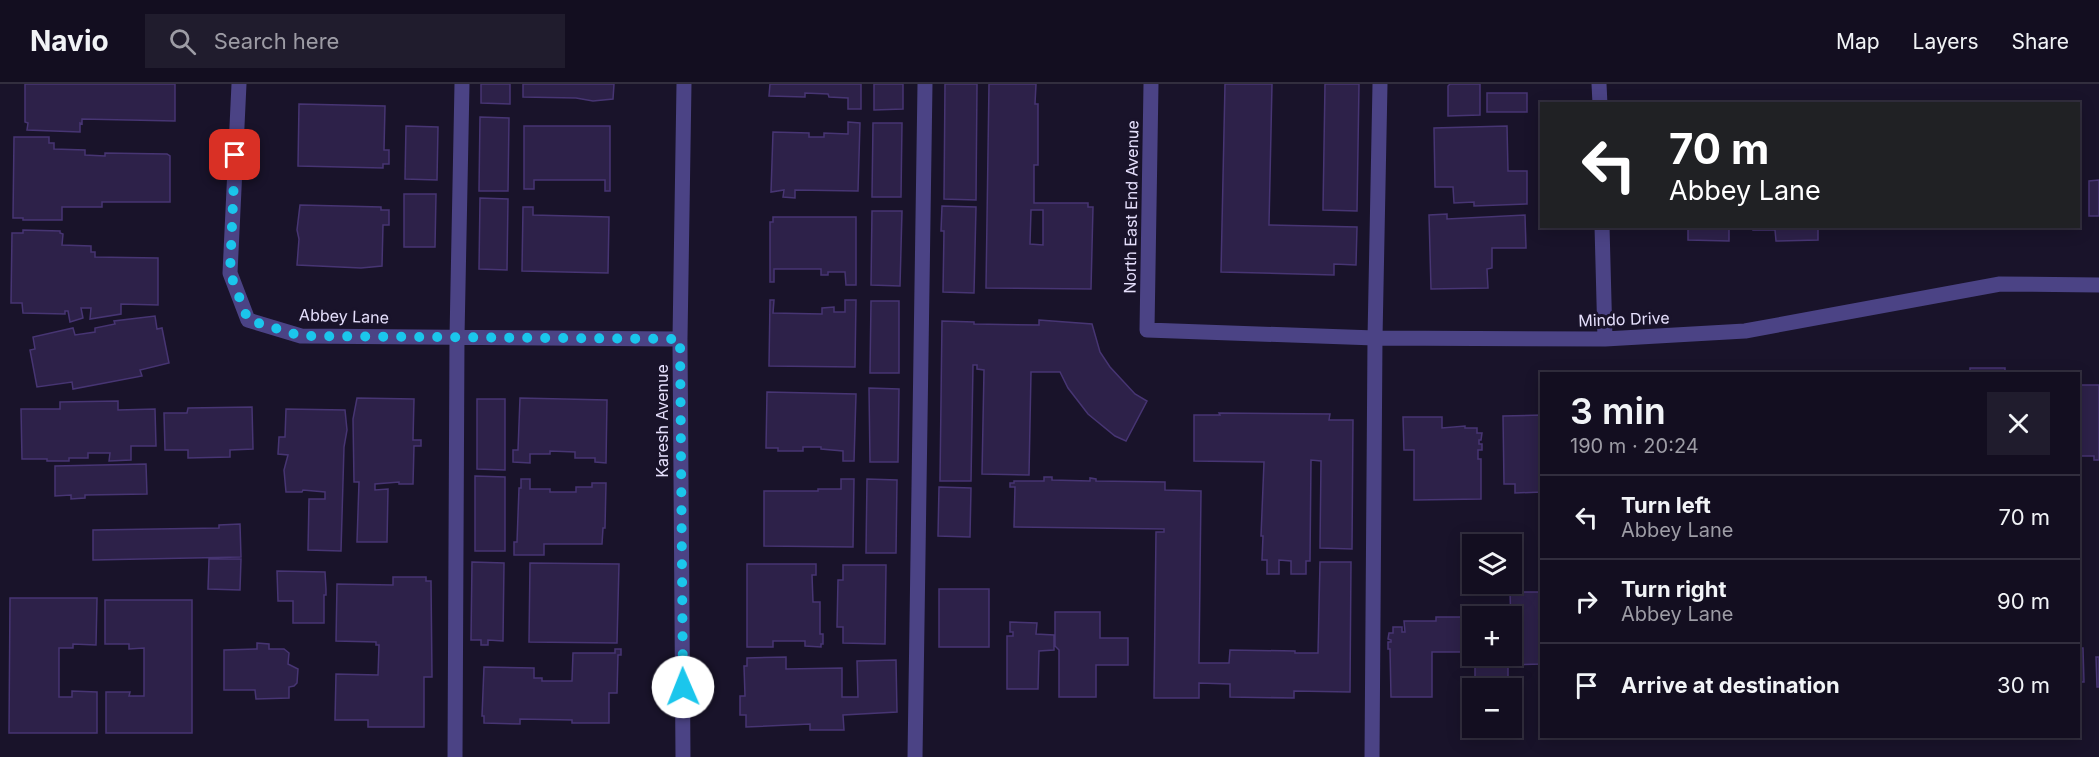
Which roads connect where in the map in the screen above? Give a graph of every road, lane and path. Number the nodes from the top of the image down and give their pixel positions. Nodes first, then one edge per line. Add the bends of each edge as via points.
1 (239, 84) edge
2 (462, 84) edge
3 (684, 84) edge
4 (925, 84) edge
5 (1151, 84) edge
6 (1380, 84) edge
7 (1599, 84) edge
8 (1600, 102) edge
9 (1602, 228) edge
10 (2099, 285) edge
11 (1146, 330) joint
12 (457, 337) junction
13 (1375, 338) junction
14 (680, 339) junction
15 (1605, 339) junction
16 (455, 757) edge
17 (683, 757) edge
18 (915, 757) edge
19 (1372, 757) edge

1 - 12 street, Abbey Lane via 230,273 248,320 301,336
2 - 12 street
3 - 14 street, Karesh Avenue
4 - 18 street
5 - 11 street, North East End Avenue
6 - 13 street
7 - 8 street
9 - 15 street
10 - 15 street, Mindo Drive via 2000,284 1745,331
11 - 13 street, Mindo Drive
12 - 14 street, Abbey Lane
12 - 16 street
13 - 15 street, Mindo Drive
13 - 19 street
14 - 17 street, Karesh Avenue

